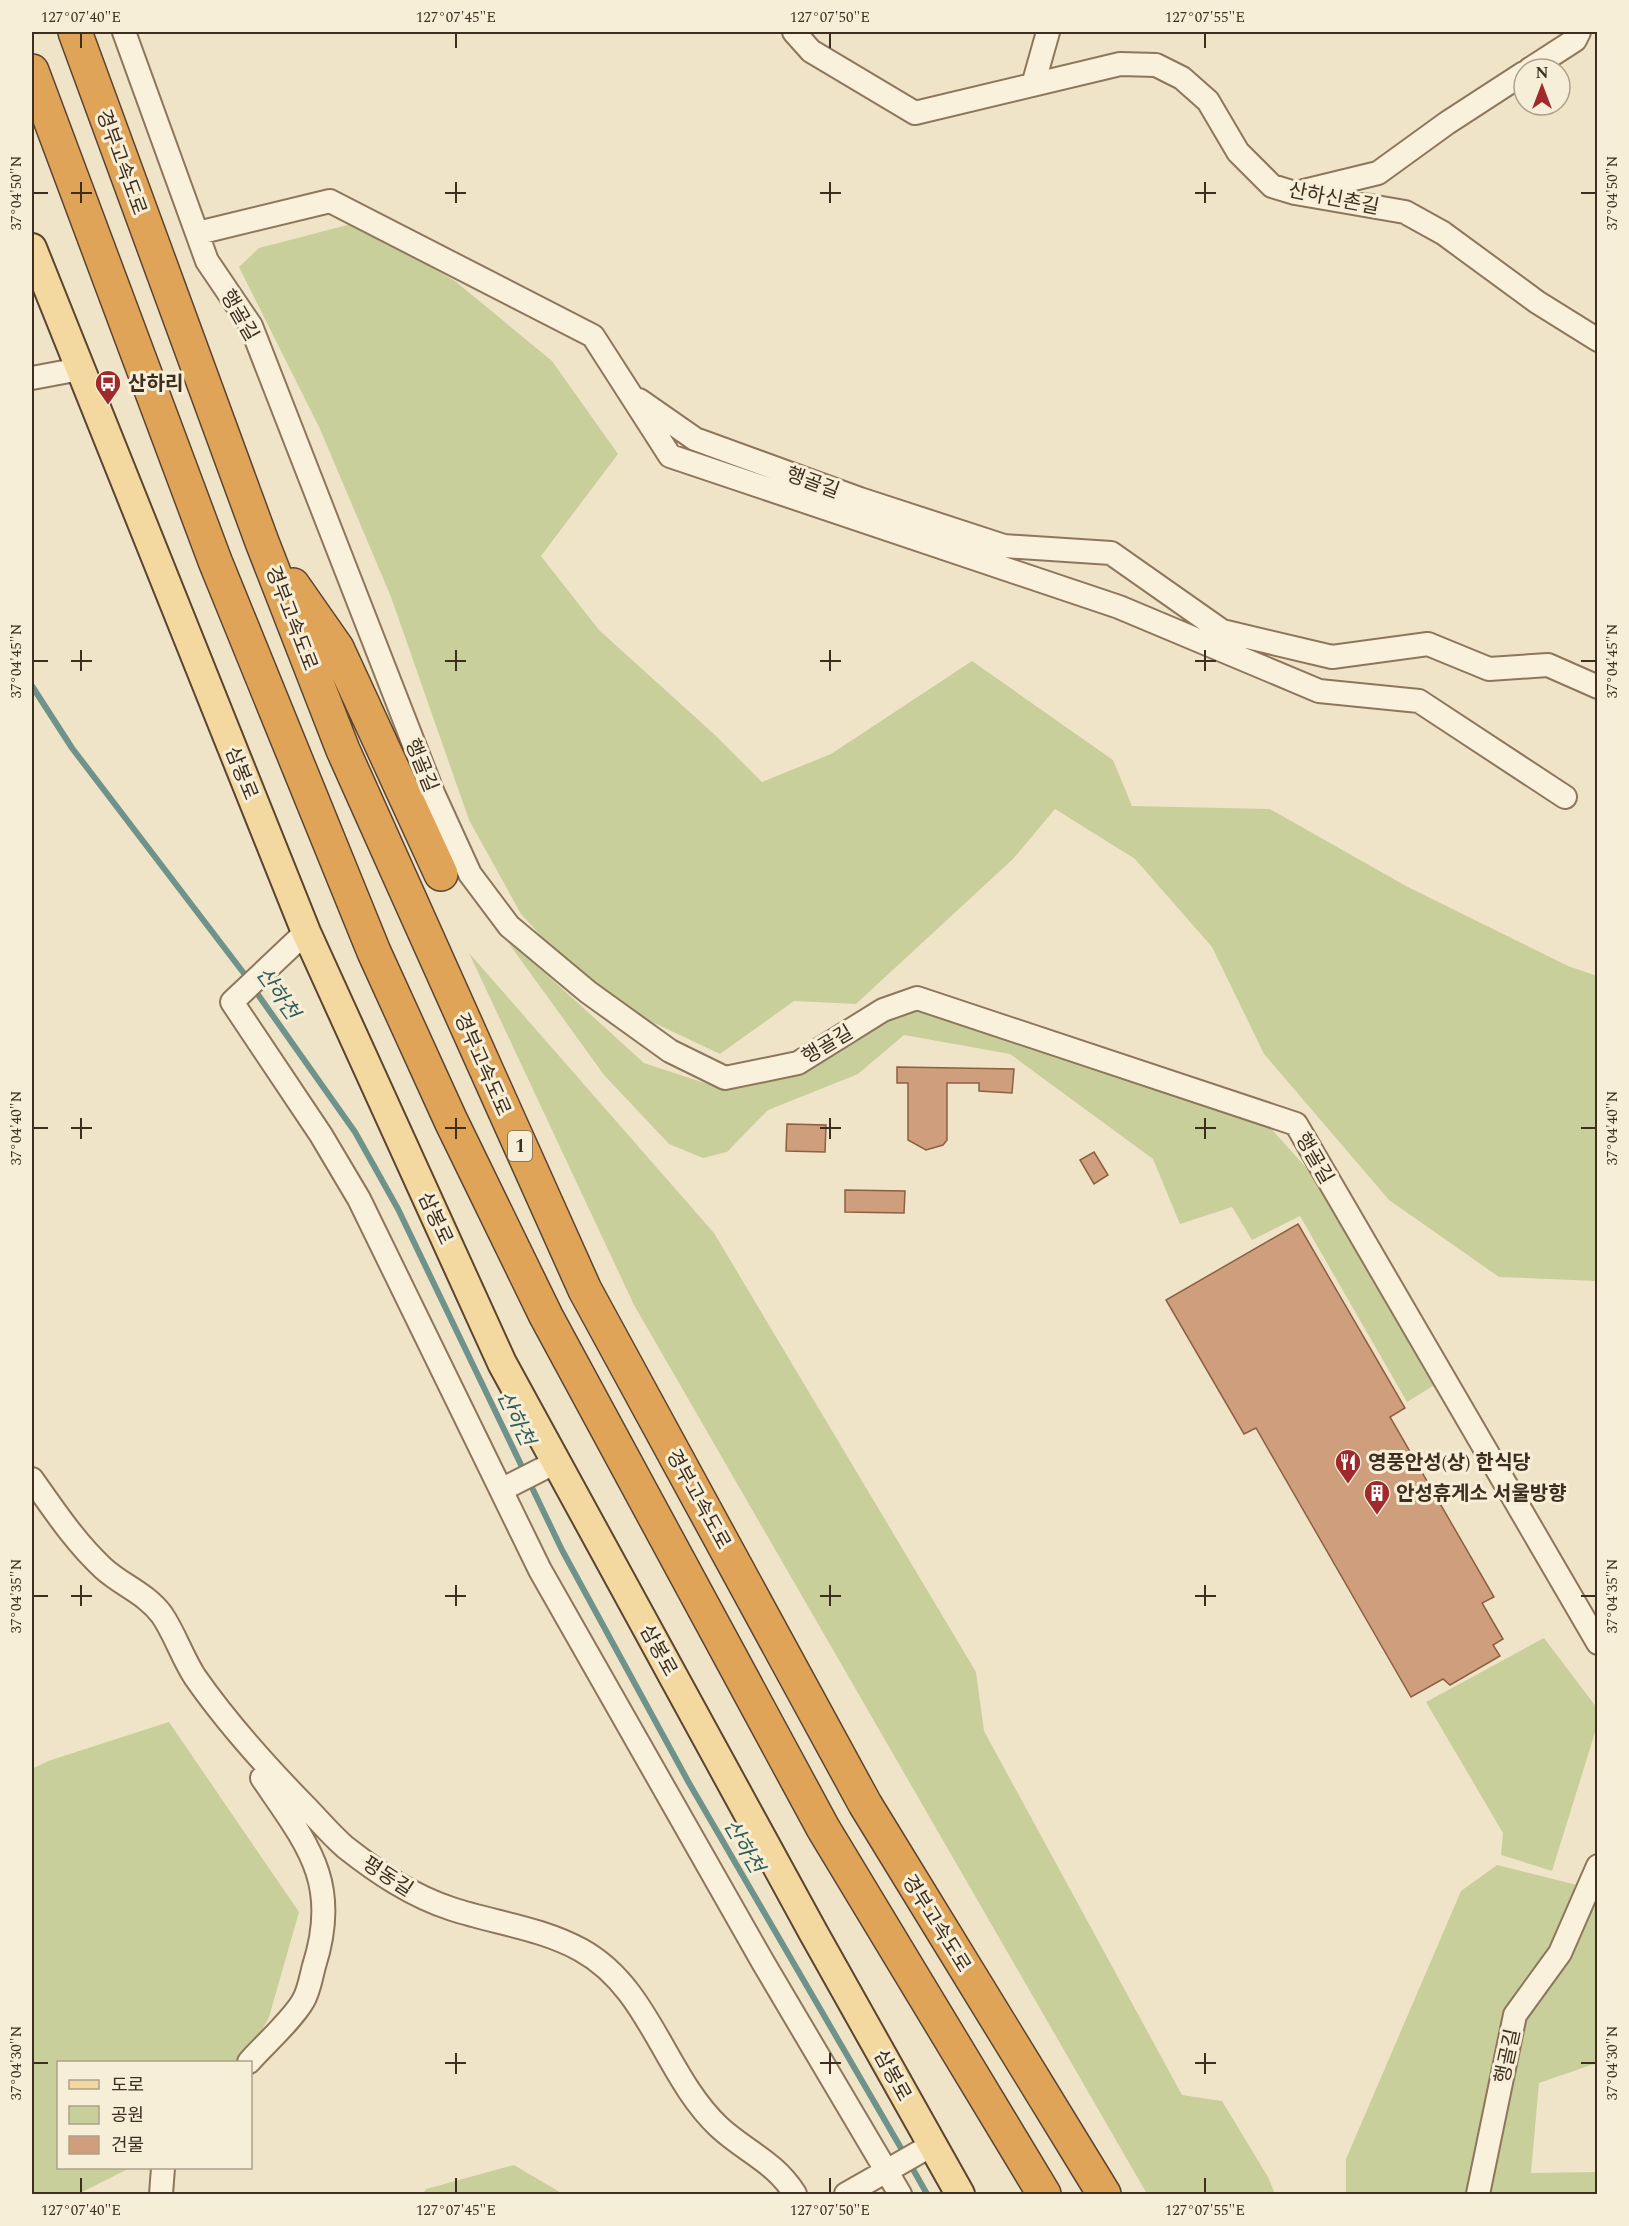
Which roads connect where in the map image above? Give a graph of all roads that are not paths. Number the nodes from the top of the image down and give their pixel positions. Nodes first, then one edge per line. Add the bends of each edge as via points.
1 (75, 32) edge
2 (124, 32) edge
3 (794, 32) edge
4 (1048, 32) edge
5 (1579, 32) edge
6 (1549, 57) edge
7 (32, 71) edge
8 (1512, 81) edge
9 (1033, 85) junction
10 (1295, 193) junction
11 (198, 233) junction
12 (32, 248) edge
13 (1598, 340) edge
14 (80, 369) junction
15 (32, 378) edge
16 (630, 394) junction
17 (262, 542) junction
18 (1598, 687) edge
19 (1565, 797) dead end
20 (441, 873) dead end
21 (306, 932) junction
22 (547, 1466) junction
23 (32, 1479) edge
24 (508, 1487) junction
25 (1598, 1643) edge
26 (246, 1744) junction
27 (1598, 1866) edge
28 (250, 2061) edge
29 (932, 2145) junction
30 (163, 2169) edge
31 (891, 2169) junction
32 (161, 2194) edge
33 (795, 2194) edge
34 (846, 2194) edge
35 (900, 2194) edge
36 (960, 2194) edge
37 (1044, 2194) edge
38 (1104, 2194) edge
39 (1478, 2194) edge

1 - 17 highway, 경부고속도로 / 1
2 - 11 street, 행골길
3 - 9 street, 산하신촌길 via 811,51 915,113
4 - 9 street
5 - 6 street via 1575,40
7 - 37 highway via 215,561 374,952 451,1121 546,1316 824,1828
8 - 10 street via 1378,173
9 - 10 street, 산하신촌길 via 1120,64 1155,65 1182,78 1208,100 1238,152 1272,186
10 - 13 street, 산하신촌길 via 1405,212 1443,233 1537,302
11 - 16 street, 행골길 via 330,201 593,336
11 - 25 street, 행골길 via 207,261 251,326 433,793 470,873 509,926 588,992 670,1051 725,1078 798,1063 883,1010 917,998 1296,1124
12 - 14 main road, 삼봉로
14 - 15 street
14 - 21 main road, 삼봉로
16 - 18 street, 행골길 via 694,439 860,499 1004,546 1111,553 1222,631 1332,657 1428,644 1490,669 1548,665
16 - 19 street via 670,456 1119,607 1319,691 1419,701
17 - 20 highway via 337,648
17 - 38 highway, 경부고속도로 / 1 via 343,750 585,1290 865,1804
21 - 22 main road, 삼봉로
21 - 24 street via 232,1002 359,1199
22 - 24 street
22 - 29 main road, 삼봉로
23 - 26 street, 평동길 via 77,1541 104,1569 147,1598 162,1615 194,1675
24 - 31 street via 540,1570 651,1767
26 - 28 street via 256,1768 309,1848 320,1875 324,1907 322,1939 303,2001
26 - 33 street, 평동길 via 343,1845 392,1882 452,1909 551,1936 582,1950 604,1966 627,1989 694,2099 720,2127 785,2178
27 - 39 street, 행골길 via 1560,1953 1515,2015
29 - 31 street
29 - 36 main road, 삼봉로
30 - 32 street
31 - 34 street
31 - 35 street

